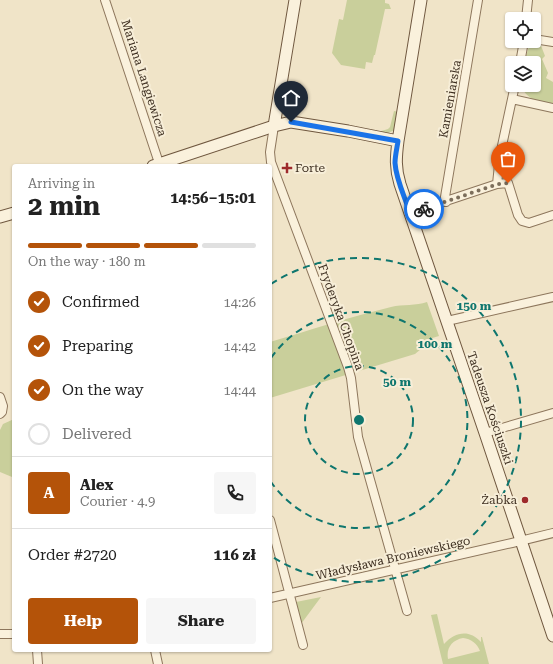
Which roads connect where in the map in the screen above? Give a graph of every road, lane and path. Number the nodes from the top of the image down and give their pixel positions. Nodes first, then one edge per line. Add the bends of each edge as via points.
1 (105, 0) edge
2 (295, 0) edge
3 (422, 0) edge
4 (478, 0) edge
5 (528, 0) edge
6 (527, 12) edge
7 (541, 40) edge
8 (553, 42) edge
9 (514, 92) edge
10 (512, 99) junction
11 (553, 108) edge
12 (274, 126) junction
13 (398, 141) junction
14 (158, 164) edge
15 (161, 164) edge
16 (272, 164) edge
17 (272, 165) edge
18 (498, 184) junction
19 (446, 202) junction
20 (410, 213) junction
21 (12, 214) edge
22 (553, 215) edge
23 (0, 217) edge
24 (553, 297) edge
25 (447, 321) junction
26 (0, 397) edge
27 (553, 413) edge
28 (0, 414) edge
29 (485, 432) junction
30 (272, 527) edge
31 (553, 532) edge
32 (521, 541) junction
33 (396, 569) junction
34 (290, 594) junction
35 (272, 598) edge
36 (407, 611) dead end
37 (549, 612) edge
38 (0, 634) edge
39 (12, 634) edge
40 (553, 636) edge
41 (304, 645) dead end
42 (37, 652) edge
43 (155, 652) edge
44 (38, 664) edge
45 (158, 664) edge

1 - 14 street, Mariana Langiewicza
2 - 12 street
3 - 13 street, Tadeusza Kościuszki
4 - 19 street, Kamieniarska
5 - 6 street
7 - 8 street
9 - 10 street
10 - 11 street
10 - 18 street via 500,155
12 - 13 street via 291,122
12 - 15 street
12 - 16 street, Fryderyka Chopina via 270,152
13 - 20 street, Tadeusza Kościuszki via 396,170
17 - 33 street, Fryderyka Chopina via 348,366 358,437
18 - 19 street
18 - 22 street via 508,183 522,221 529,223
19 - 20 street
20 - 25 street, Tadeusza Kościuszki
21 - 23 street
24 - 25 street
25 - 29 street, Tadeusza Kościuszki
26 - 28 street via 3,406
27 - 29 street
29 - 32 street, Tadeusza Kościuszki
30 - 34 street
31 - 32 street, Władysława Broniewskiego
32 - 33 street, Władysława Broniewskiego
32 - 37 street, Tadeusza Kościuszki
33 - 34 street, Władysława Broniewskiego
33 - 36 street, Fryderyka Chopina
34 - 35 street, Władysława Broniewskiego
34 - 41 street
37 - 40 street, Tadeusza Kościuszki
38 - 39 street
42 - 44 street
43 - 45 street

